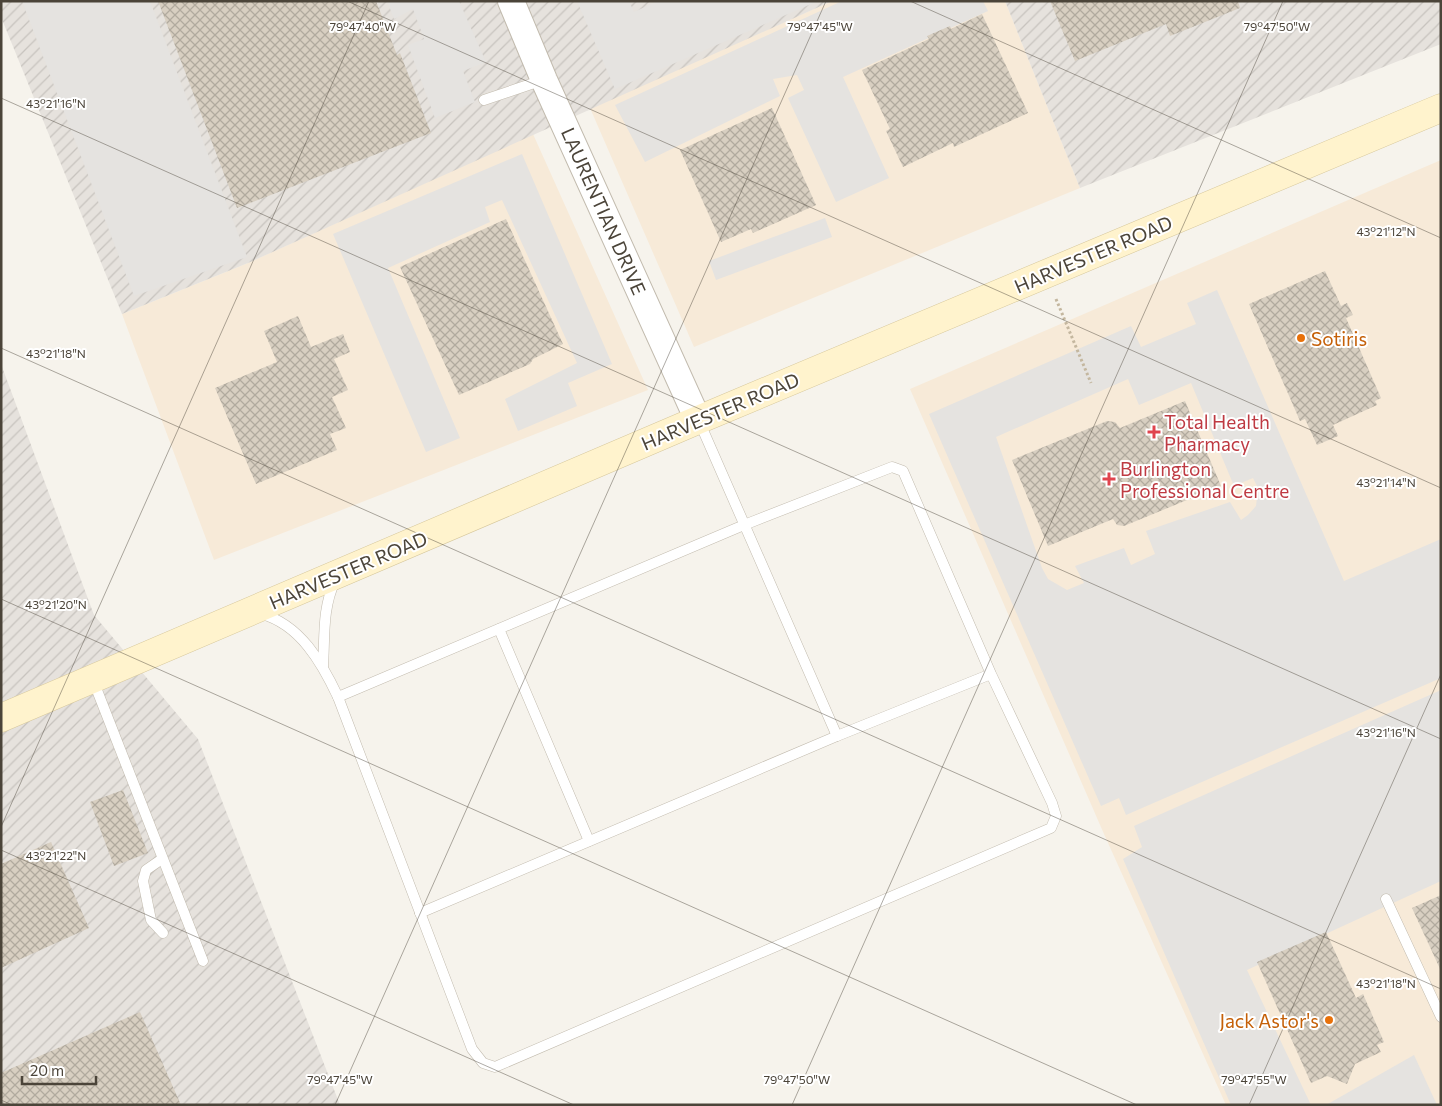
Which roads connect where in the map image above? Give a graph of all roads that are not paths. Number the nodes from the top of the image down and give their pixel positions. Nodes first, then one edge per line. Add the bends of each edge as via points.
1 (511, 1) edge
2 (544, 80) junction
3 (484, 100) dead end
4 (1441, 108) edge
5 (698, 420) junction
6 (744, 525) junction
7 (337, 575) junction
8 (252, 612) junction
9 (499, 629) junction
10 (323, 666) junction
11 (991, 674) junction
12 (93, 680) junction
13 (338, 697) junction
14 (1, 718) edge
15 (837, 736) junction
16 (589, 841) junction
17 (162, 859) junction
18 (1386, 899) dead end
19 (420, 912) junction
20 (163, 933) dead end
21 (203, 961) dead end
22 (1441, 1017) edge

1 - 2 street, LAURENTIAN DRIVE
2 - 3 lane
2 - 5 street, LAURENTIAN DRIVE
4 - 5 main road, HARVESTER ROAD
5 - 6 lane
5 - 7 main road, HARVESTER ROAD
6 - 9 lane
6 - 11 lane via 892,467 903,471
6 - 15 lane
7 - 8 main road, HARVESTER ROAD
7 - 10 lane via 324,615
8 - 10 lane via 272,617 288,627
8 - 12 main road, HARVESTER ROAD
9 - 13 lane
9 - 16 lane
10 - 13 lane
11 - 15 lane
11 - 19 lane via 1052,803 1056,816 1051,828 495,1068 483,1063 472,1049
12 - 14 main road, HARVESTER ROAD
12 - 17 lane
13 - 19 lane
15 - 16 lane
16 - 19 lane
17 - 20 lane via 146,870 144,881 151,920
17 - 21 lane
18 - 22 lane

